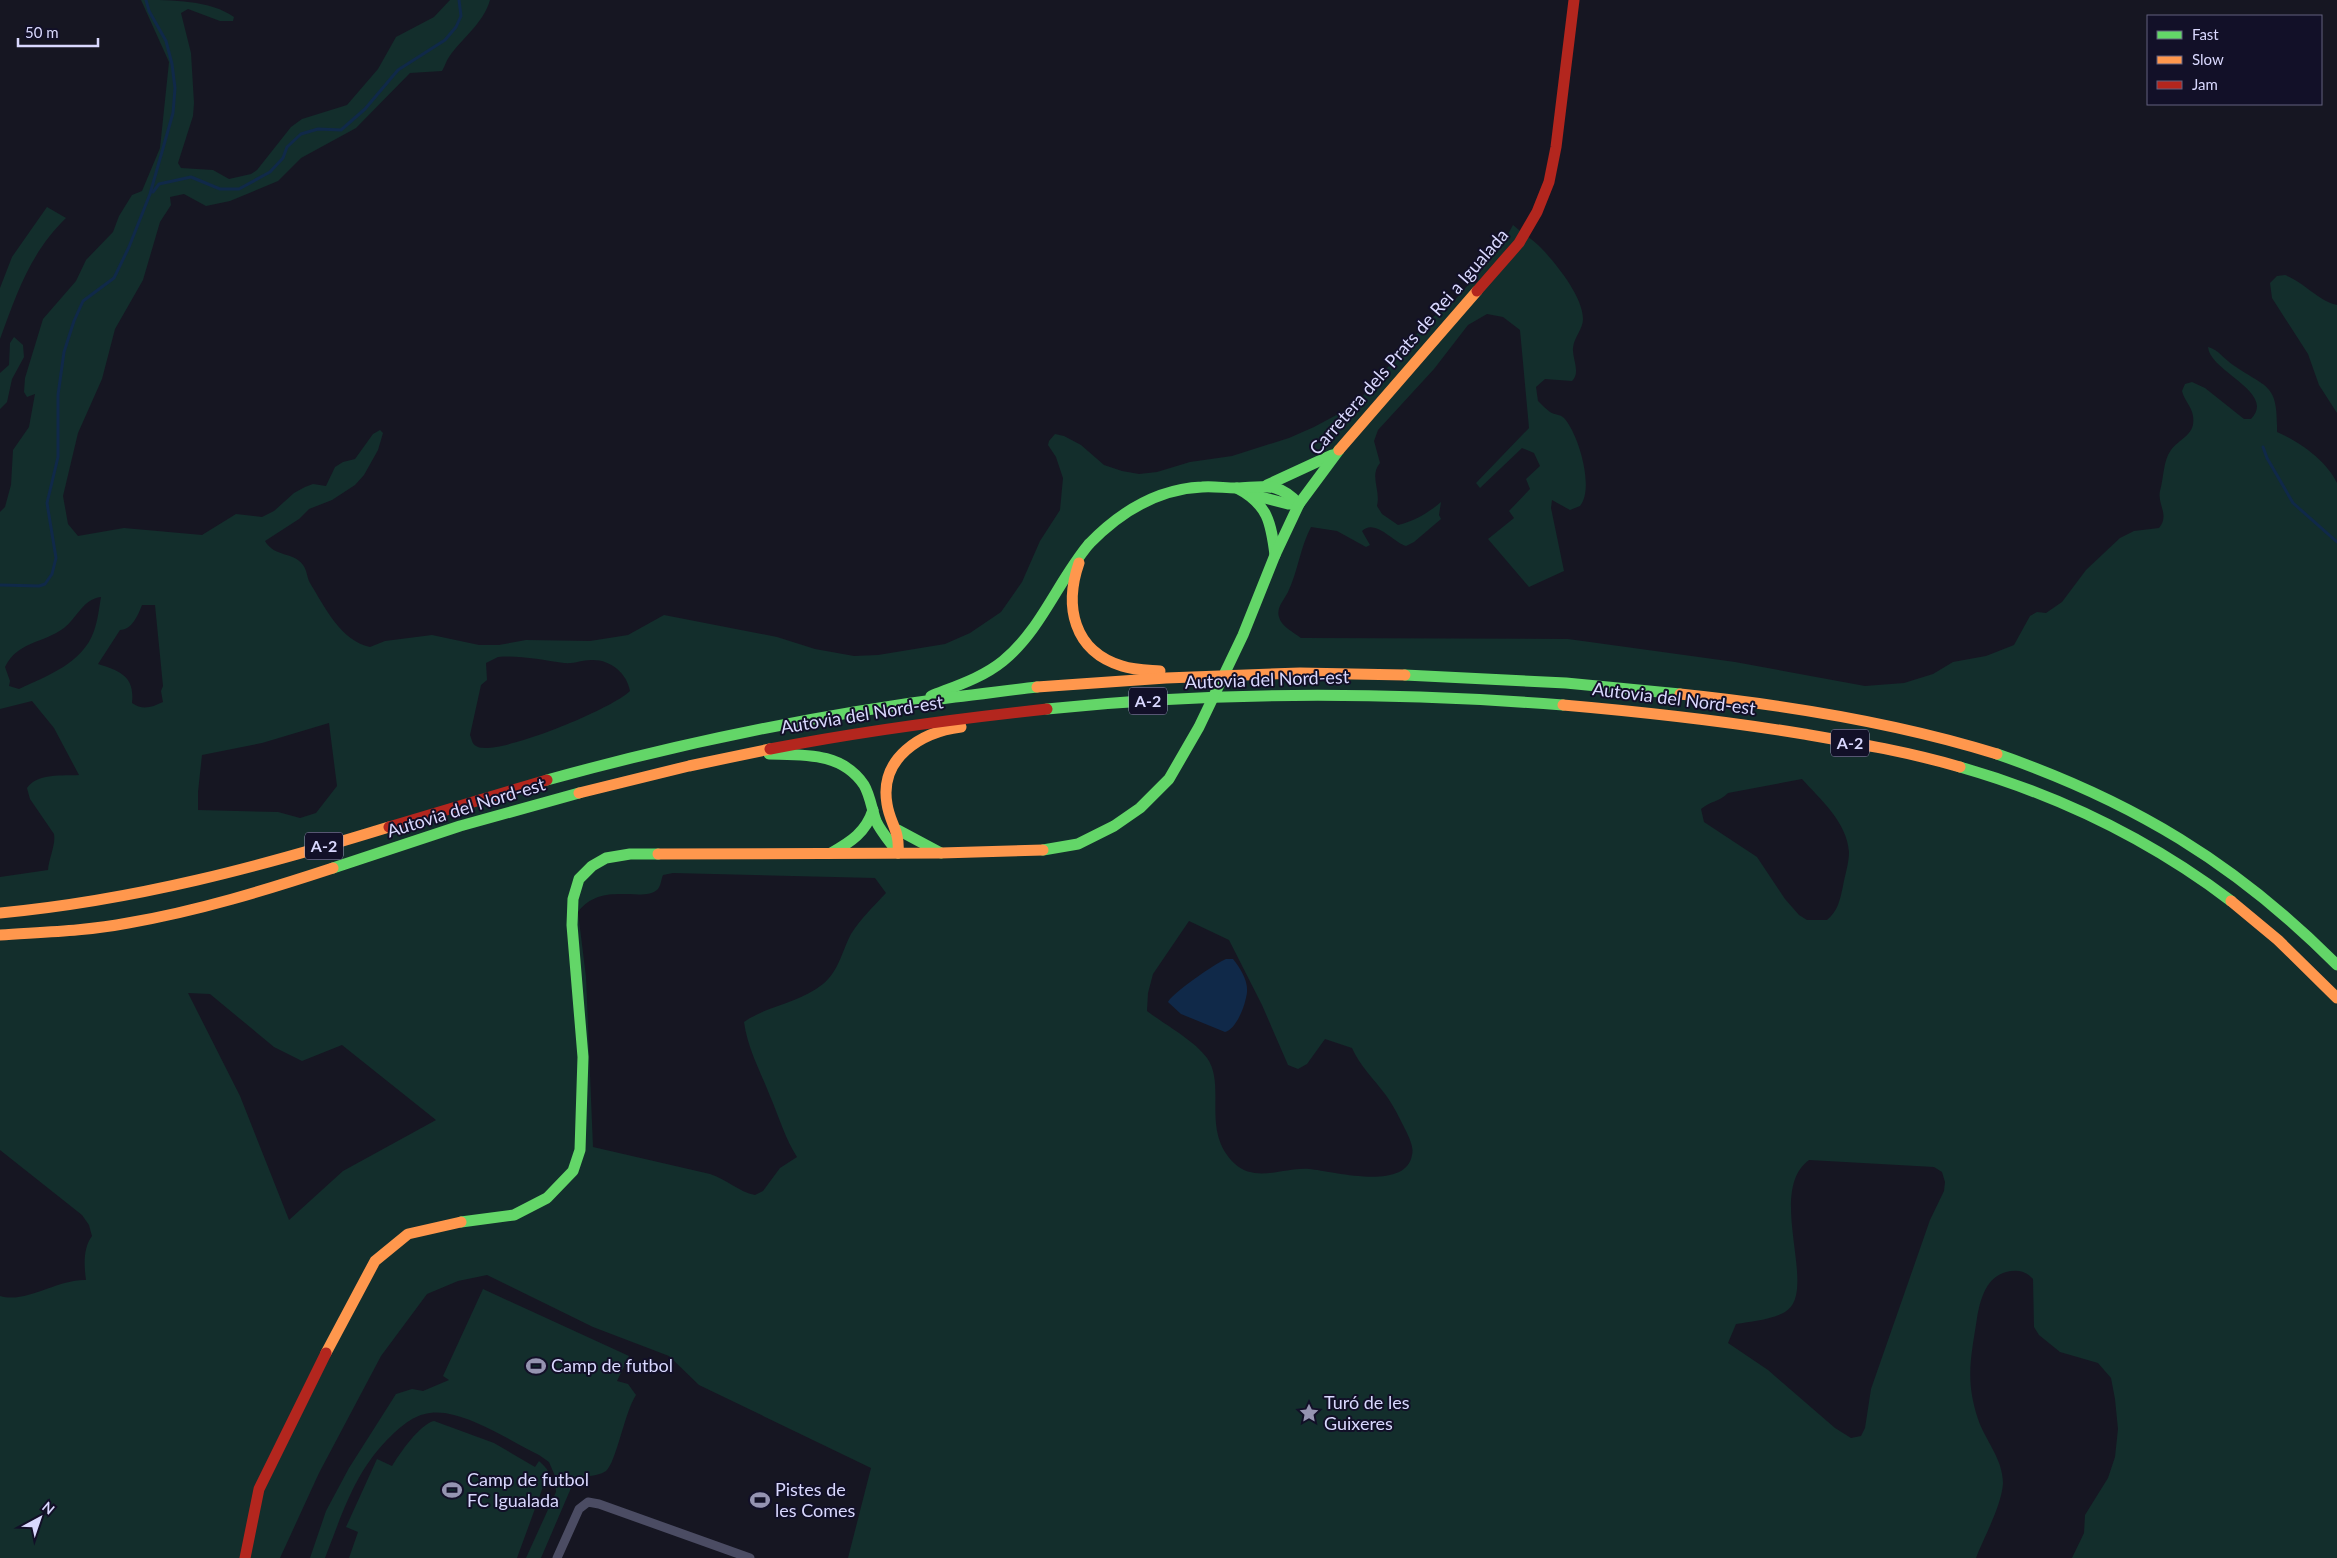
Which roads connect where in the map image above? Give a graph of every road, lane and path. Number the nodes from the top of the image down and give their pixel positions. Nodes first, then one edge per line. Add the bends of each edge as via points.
1 (1581, 0) edge
2 (1574, 5) edge
3 (1335, 454) junction
4 (1267, 485) junction
5 (1237, 488) junction
6 (1253, 495) junction
7 (1299, 504) junction
8 (1088, 544) junction
9 (1275, 555) junction
10 (1188, 677) junction
11 (910, 704) junction
12 (1004, 711) junction
13 (753, 752) junction
14 (873, 810) junction
15 (898, 830) junction
16 (831, 852) junction
17 (898, 853) junction
18 (940, 853) junction
19 (0, 913) edge
20 (0, 935) edge
21 (2337, 965) edge
22 (2337, 998) edge
23 (245, 1558) edge
24 (557, 1558) edge
25 (750, 1558) edge

1 - 2 street
2 - 3 main road, Carretera dels Prats de Rei a Igualada via 1556,147 1549,182 1537,212 1519,243
3 - 4 main road
3 - 7 main road, Carretera dels Prats de Rei a Igualada
4 - 5 main road
4 - 7 main road via 1282,488
5 - 6 main road
5 - 8 main road via 1184,489 1156,496 1122,514
6 - 7 main road
6 - 9 main road via 1270,522
7 - 9 main road, Carretera dels Prats de Rei a Igualada
8 - 10 main road via 1073,578 1070,595 1072,615 1083,640 1102,657 1119,665
8 - 11 main road via 1025,638 1004,660 969,682
9 - 18 main road, Carretera dels Prats de Rei a Igualada via 1244,635 1198,727 1168,779 1140,808 1114,826 1078,844 1049,850
10 - 11 main road, Autovia del Nord-est / A-2 via 1070,685
10 - 21 main road, Autovia del Nord-est / A-2 via 1310,674 1470,676 1610,686 1747,702 1937,738 2053,774 2152,821 2211,858 2264,898
11 - 19 main road, Autovia del Nord-est / A-2 via 762,729 643,755 160,891 83,906
12 - 13 main road, Autovia del Nord-est / A-2 via 810,740
12 - 15 main road via 976,724 934,732 904,750 894,762 886,785 888,809
12 - 22 main road, Autovia del Nord-est / A-2 via 1292,695 1465,698 1640,711 1795,733 1919,757 2008,782 2066,804 2157,851 2241,908 2295,955
13 - 14 main road via 813,755 832,760 856,775 864,785
13 - 20 main road, Autovia del Nord-est / A-2 via 551,801 206,906 96,929
14 - 16 main road via 861,836
14 - 17 main road via 883,833
15 - 17 main road
15 - 18 main road
16 - 17 main road, Carretera dels Prats de Rei a Igualada
16 - 23 main road, Carretera dels Prats de Rei a Igualada via 630,854 606,858 579,879 573,899 572,925 583,1056 580,1150 573,1171 547,1198 514,1215 408,1234 375,1261 259,1489
17 - 18 main road, Carretera dels Prats de Rei a Igualada
24 - 25 street via 579,1510 585,1503 594,1502

